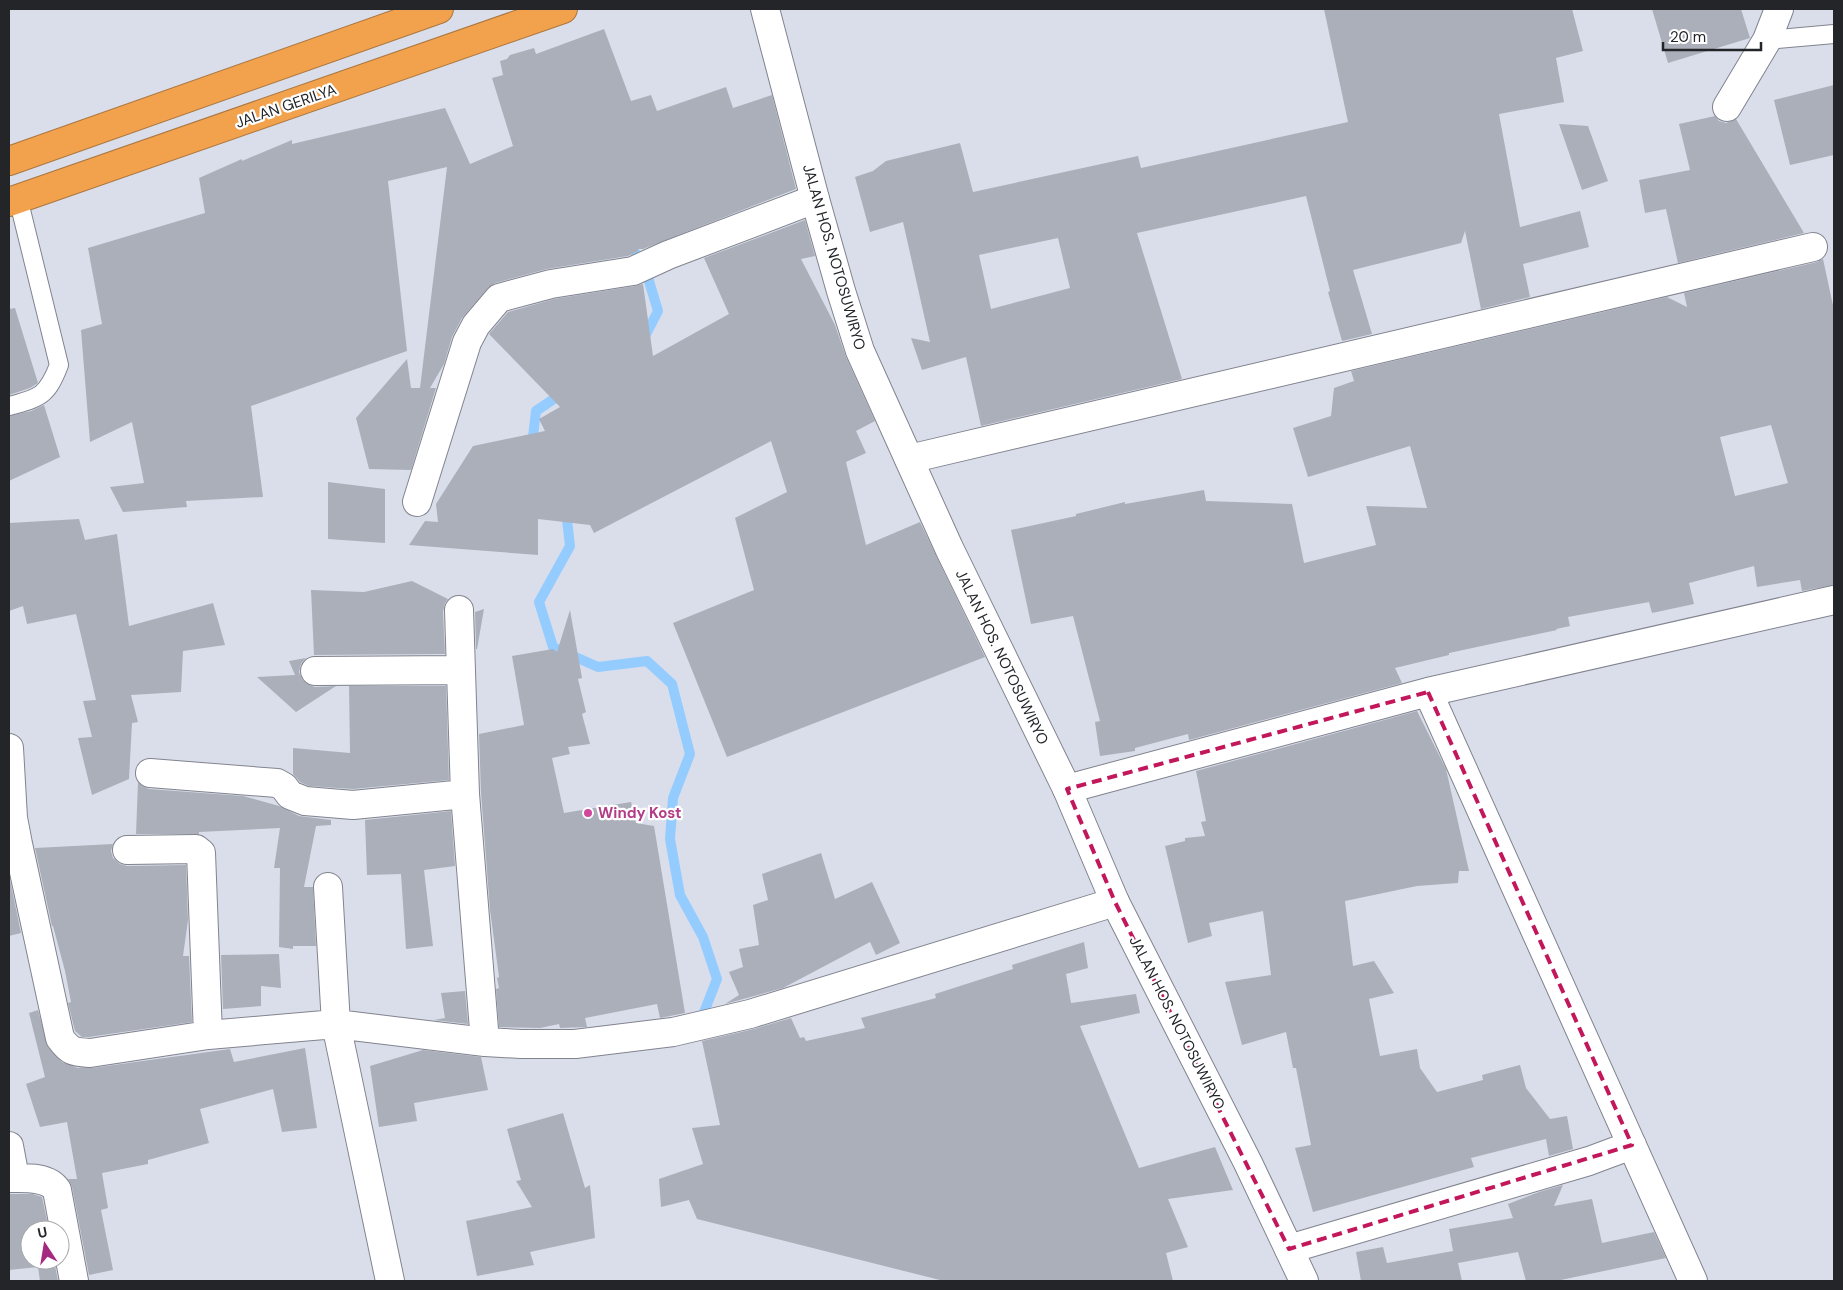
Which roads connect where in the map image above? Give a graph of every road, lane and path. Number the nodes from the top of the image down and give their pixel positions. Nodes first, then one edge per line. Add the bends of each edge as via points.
1 (439, 9) edge
2 (563, 9) edge
3 (765, 9) edge
4 (1779, 9) edge
5 (1834, 34) edge
6 (1767, 40) junction
7 (1727, 106) dead end
8 (9, 161) edge
9 (9, 172) edge
10 (815, 199) junction
11 (13, 200) edge
12 (1813, 247) dead end
13 (9, 406) edge
14 (909, 459) junction
15 (417, 502) dead end
16 (1834, 600) edge
17 (459, 610) dead end
18 (460, 670) junction
19 (314, 671) dead end
20 (1428, 692) junction
21 (9, 748) edge
22 (150, 773) dead end
23 (1067, 789) junction
24 (465, 794) junction
25 (127, 850) dead end
26 (328, 887) dead end
27 (1115, 902) junction
28 (336, 1024) junction
29 (208, 1035) junction
30 (485, 1042) junction
31 (1632, 1145) junction
32 (9, 1146) edge
33 (12, 1178) edge
34 (1289, 1248) junction
35 (74, 1281) edge
36 (390, 1281) edge
37 (1304, 1281) edge
38 (1693, 1281) edge

1 - 8 highway
2 - 11 highway, JALAN GERILYA
3 - 10 street, JALAN HOS. NOTOSUWIRYO
4 - 6 street
5 - 6 lane
6 - 7 street
9 - 11 highway
10 - 14 street, JALAN HOS. NOTOSUWIRYO via 860,351
10 - 15 street via 634,271 551,284 499,298 476,325 467,342
11 - 13 lane via 59,365 43,394
12 - 14 street
14 - 23 street, JALAN HOS. NOTOSUWIRYO
16 - 20 street
17 - 18 street
18 - 19 street
18 - 24 street
20 - 23 street
20 - 31 street
21 - 29 street via 13,818 60,1038 67,1048 90,1053
22 - 24 street via 277,782 290,795 305,801 353,805
23 - 27 street, JALAN HOS. NOTOSUWIRYO
24 - 30 street
25 - 29 street via 196,849 201,853
26 - 28 street
27 - 30 street via 750,1014 673,1032 575,1044
27 - 34 street, JALAN HOS. NOTOSUWIRYO
28 - 29 street
28 - 30 street
28 - 36 street
31 - 34 street via 1589,1161
31 - 38 street
32 - 33 street
33 - 35 street via 50,1182 57,1190
34 - 37 street, JALAN HOS. NOTOSUWIRYO

